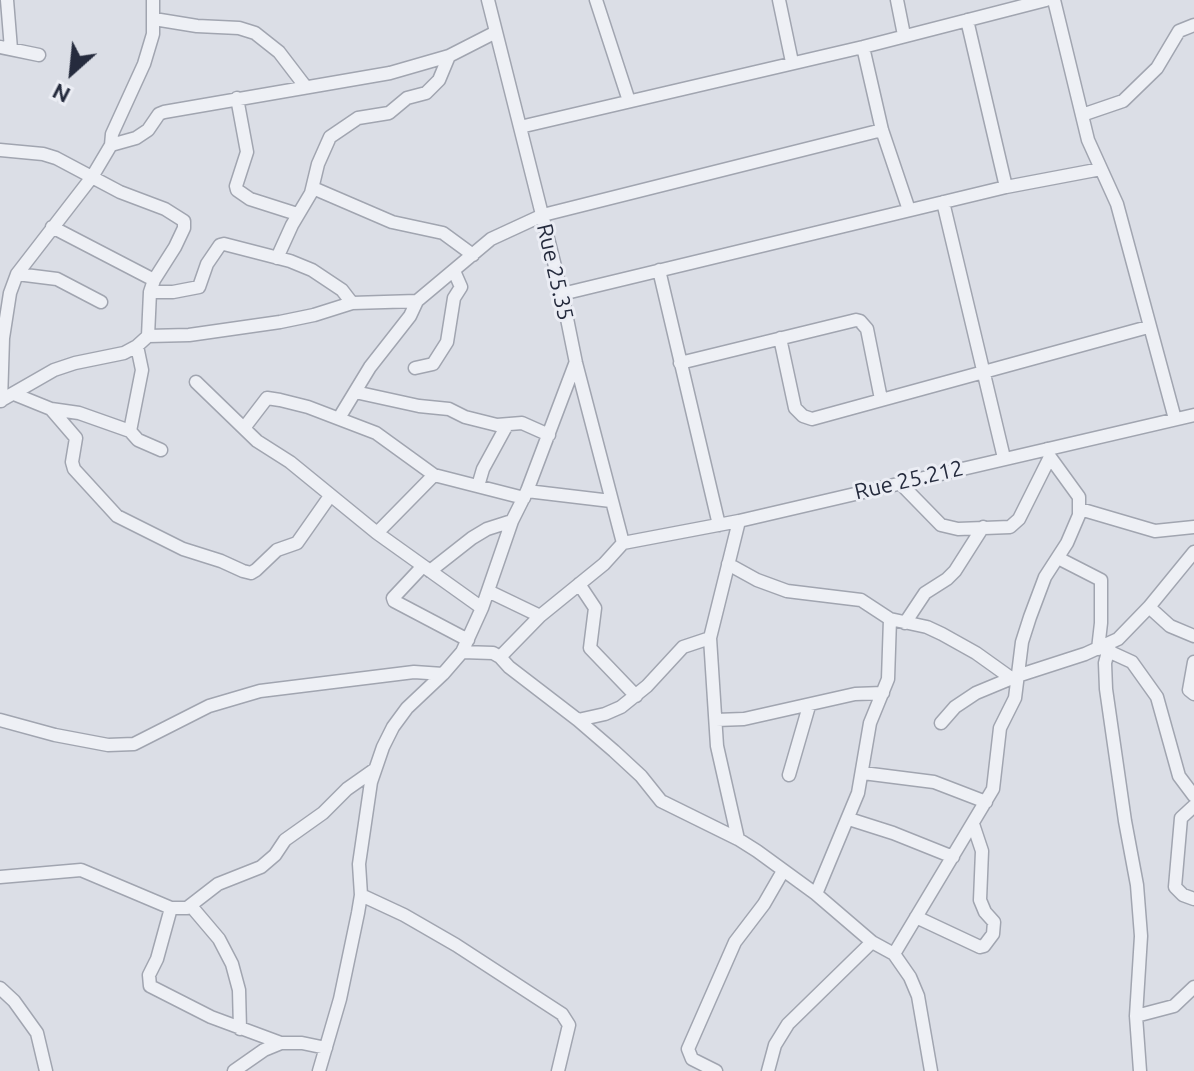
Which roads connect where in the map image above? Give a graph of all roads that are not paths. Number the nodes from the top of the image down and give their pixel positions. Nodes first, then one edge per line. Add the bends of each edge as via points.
1 (7, 0) edge
2 (153, 0) edge
3 (488, 0) edge
4 (596, 0) edge
5 (779, 0) edge
6 (897, 0) edge
7 (1046, 0) edge
8 (1054, 0) edge
9 (154, 19) junction
10 (967, 20) junction
11 (1194, 25) edge
12 (496, 32) junction
13 (904, 35) junction
14 (863, 47) junction
15 (6, 48) edge
16 (39, 55) dead end
17 (449, 56) junction
18 (792, 62) junction
19 (305, 86) junction
20 (237, 98) junction
21 (629, 101) junction
22 (1082, 115) junction
23 (520, 127) junction
24 (882, 130) junction
25 (111, 145) junction
26 (0, 150) edge
27 (1101, 169) junction
28 (92, 177) junction
29 (1006, 187) junction
30 (313, 188) junction
31 (943, 202) junction
32 (909, 210) junction
33 (297, 214) junction
34 (543, 215) junction
35 (52, 227) junction
36 (473, 255) junction
37 (277, 258) junction
38 (659, 270) junction
39 (454, 271) junction
40 (17, 274) junction
41 (152, 286) junction
42 (5, 291) edge
43 (562, 294) junction
44 (417, 301) junction
45 (101, 302) dead end
46 (352, 303) junction
47 (1148, 327) junction
48 (148, 336) junction
49 (780, 338) junction
50 (137, 346) junction
51 (576, 363) junction
52 (680, 363) junction
53 (415, 368) dead end
54 (983, 372) junction
55 (196, 382) dead end
56 (355, 392) junction
57 (14, 394) junction
58 (881, 399) junction
59 (0, 401) edge
60 (51, 409) junction
61 (1194, 415) edge
62 (339, 418) junction
63 (1175, 419) junction
64 (507, 425) junction
65 (244, 428) junction
66 (130, 431) junction
67 (549, 435) junction
68 (161, 450) dead end
69 (1048, 453) junction
70 (1004, 458) junction
71 (434, 475) junction
72 (900, 483) junction
73 (478, 486) junction
74 (525, 494) junction
75 (330, 496) junction
76 (611, 501) junction
77 (1080, 509) junction
78 (512, 521) junction
79 (739, 521) junction
80 (719, 525) junction
81 (983, 527) junction
82 (1194, 527) edge
83 (377, 533) junction
84 (623, 543) junction
85 (1194, 552) edge
86 (1058, 558) junction
87 (728, 564) junction
88 (426, 569) junction
89 (579, 584) junction
90 (488, 591) junction
91 (1149, 607) junction
92 (482, 608) junction
93 (540, 616) junction
94 (890, 619) junction
95 (905, 623) junction
96 (1194, 636) edge
97 (710, 638) junction
98 (465, 646) junction
99 (1105, 648) junction
100 (500, 657) junction
101 (1194, 662) edge
102 (443, 674) junction
103 (1014, 677) junction
104 (883, 693) junction
105 (1194, 694) edge
106 (636, 696) junction
107 (809, 706) junction
108 (0, 720) edge
109 (578, 720) junction
110 (716, 720) junction
111 (941, 723) dead end
112 (374, 770) junction
113 (863, 773) junction
114 (789, 775) dead end
115 (1194, 796) edge
116 (986, 802) junction
117 (1194, 806) edge
118 (849, 819) junction
119 (973, 824) junction
120 (738, 839) junction
121 (953, 857) junction
122 (783, 871) junction
123 (0, 877) edge
124 (816, 894) junction
125 (361, 895) junction
126 (1194, 899) edge
127 (191, 906) junction
128 (171, 908) junction
129 (916, 917) junction
130 (872, 942) junction
131 (894, 954) junction
132 (1194, 987) edge
133 (0, 988) edge
134 (1136, 1016) junction
135 (240, 1029) junction
136 (281, 1043) junction
137 (326, 1048) junction
138 (46, 1071) edge
139 (234, 1071) edge
140 (319, 1071) edge
141 (558, 1071) edge
142 (716, 1071) edge
143 (768, 1071) edge
144 (931, 1071) edge
145 (1140, 1071) edge

1 - 15 street
2 - 9 street
3 - 12 street, Rue 25.35
4 - 21 street
5 - 18 street
6 - 13 street
7 - 10 street
8 - 22 street
9 - 19 street via 255,33 279,52
9 - 25 street via 144,64
10 - 13 street
10 - 29 street
11 - 22 street via 1179,31 1157,68 1123,101
12 - 17 street
12 - 23 street, Rue 25.35
13 - 14 street
14 - 18 street
14 - 24 street
15 - 16 street
17 - 19 street via 390,73
17 - 30 street via 439,80 426,93 407,98 389,113 358,118 330,137
18 - 21 street
19 - 20 street
20 - 25 street via 159,114 136,138
20 - 33 street via 247,152 237,190
21 - 23 street
22 - 27 street
23 - 34 street, Rue 25.35
24 - 32 street
24 - 34 street
25 - 28 street
26 - 28 street via 43,154
27 - 29 street
27 - 47 street via 1129,244
28 - 35 street
28 - 41 street via 184,221
29 - 31 street
30 - 33 street
30 - 36 street via 392,222 443,233
31 - 32 street
31 - 54 street
32 - 38 street
33 - 37 street
34 - 36 street via 491,239
34 - 43 street, Rue 25.35
35 - 40 street
35 - 41 street
36 - 39 street
37 - 41 street via 220,245 199,287 173,292
37 - 46 street via 330,280
38 - 43 street
38 - 52 street
39 - 44 street
39 - 53 street via 461,287 454,298 447,342 433,364
40 - 42 street
40 - 45 street via 57,279
41 - 48 street
42 - 59 street
43 - 51 street, Rue 25.35
44 - 46 street
44 - 56 street
46 - 48 street via 280,322
47 - 54 street
47 - 63 street
48 - 50 street
49 - 52 street
49 - 58 street via 795,408 803,416 819,418
49 - 58 street via 860,321 867,329
50 - 57 street via 54,370
50 - 66 street via 142,370
51 - 67 street
51 - 76 street, Rue 25.35
52 - 80 street
54 - 58 street
54 - 70 street
55 - 65 street
56 - 62 street
56 - 64 street
57 - 59 street
57 - 60 street
60 - 66 street
60 - 75 street via 76,438 74,469 117,516 243,571 251,573 277,550 297,543
61 - 63 street, Rue 25.212
62 - 65 street via 270,397
62 - 71 street via 376,433
63 - 69 street, Rue 25.212
64 - 67 street via 522,423
64 - 73 street
65 - 75 street
66 - 68 street
67 - 74 street
69 - 70 street, Rue 25.212
69 - 77 street via 1075,488
69 - 81 street via 1014,525
70 - 72 street, Rue 25.212
71 - 73 street
71 - 83 street
72 - 79 street, Rue 25.212
72 - 81 street via 941,525
73 - 74 street
74 - 76 street
74 - 78 street
75 - 83 street
76 - 84 street, Rue 25.35
77 - 82 street via 1155,531
77 - 86 street
78 - 88 street via 487,529
78 - 90 street
79 - 80 street, Rue 25.212
79 - 87 street
80 - 84 street, Rue 25.212
81 - 95 street via 955,571 925,593
83 - 88 street
84 - 89 street
85 - 91 street
86 - 99 street via 1101,580
86 - 103 street via 1039,590
87 - 94 street via 787,591 861,600
87 - 97 street
88 - 92 street
88 - 98 street via 394,601
89 - 93 street
89 - 106 street via 595,608 592,652
90 - 92 street
90 - 93 street
91 - 96 street via 1170,626
91 - 99 street
92 - 98 street
93 - 100 street
94 - 95 street
94 - 104 street
95 - 103 street via 942,634
97 - 106 street via 683,647
97 - 110 street
98 - 100 street
98 - 102 street
99 - 103 street
99 - 115 street via 1132,662 1157,697 1179,776
99 - 134 street via 1106,689 1137,885 1141,936
100 - 109 street
101 - 105 street via 1189,690
102 - 108 street via 414,672 260,691 209,706 134,744 108,745
102 - 112 street via 393,727
103 - 111 street via 976,693
103 - 116 street via 1015,698 1000,728 994,782
104 - 107 street
104 - 113 street via 870,723
106 - 109 street via 605,714
107 - 110 street
107 - 114 street
109 - 120 street via 669,807
110 - 120 street via 721,771
112 - 125 street via 362,833
112 - 127 street via 285,840 261,867 218,884
113 - 116 street via 934,782
113 - 118 street
116 - 119 street
117 - 126 street via 1181,818 1175,887
118 - 121 street
118 - 124 street
119 - 121 street
119 - 129 street via 982,851 980,900 995,926 990,938 984,946 974,945
120 - 122 street
121 - 129 street
122 - 124 street
122 - 142 street via 735,942 688,1049 692,1059
123 - 128 street via 89,871
124 - 130 street
125 - 137 street
125 - 141 street via 456,945 562,1014 569,1025
127 - 128 street
127 - 135 street via 232,964
128 - 135 street via 150,986
129 - 131 street
130 - 131 street
130 - 143 street via 788,1024
131 - 144 street via 918,996
132 - 134 street via 1174,1006
133 - 138 street via 37,1033
134 - 145 street
135 - 136 street
136 - 137 street
136 - 139 street
137 - 140 street

